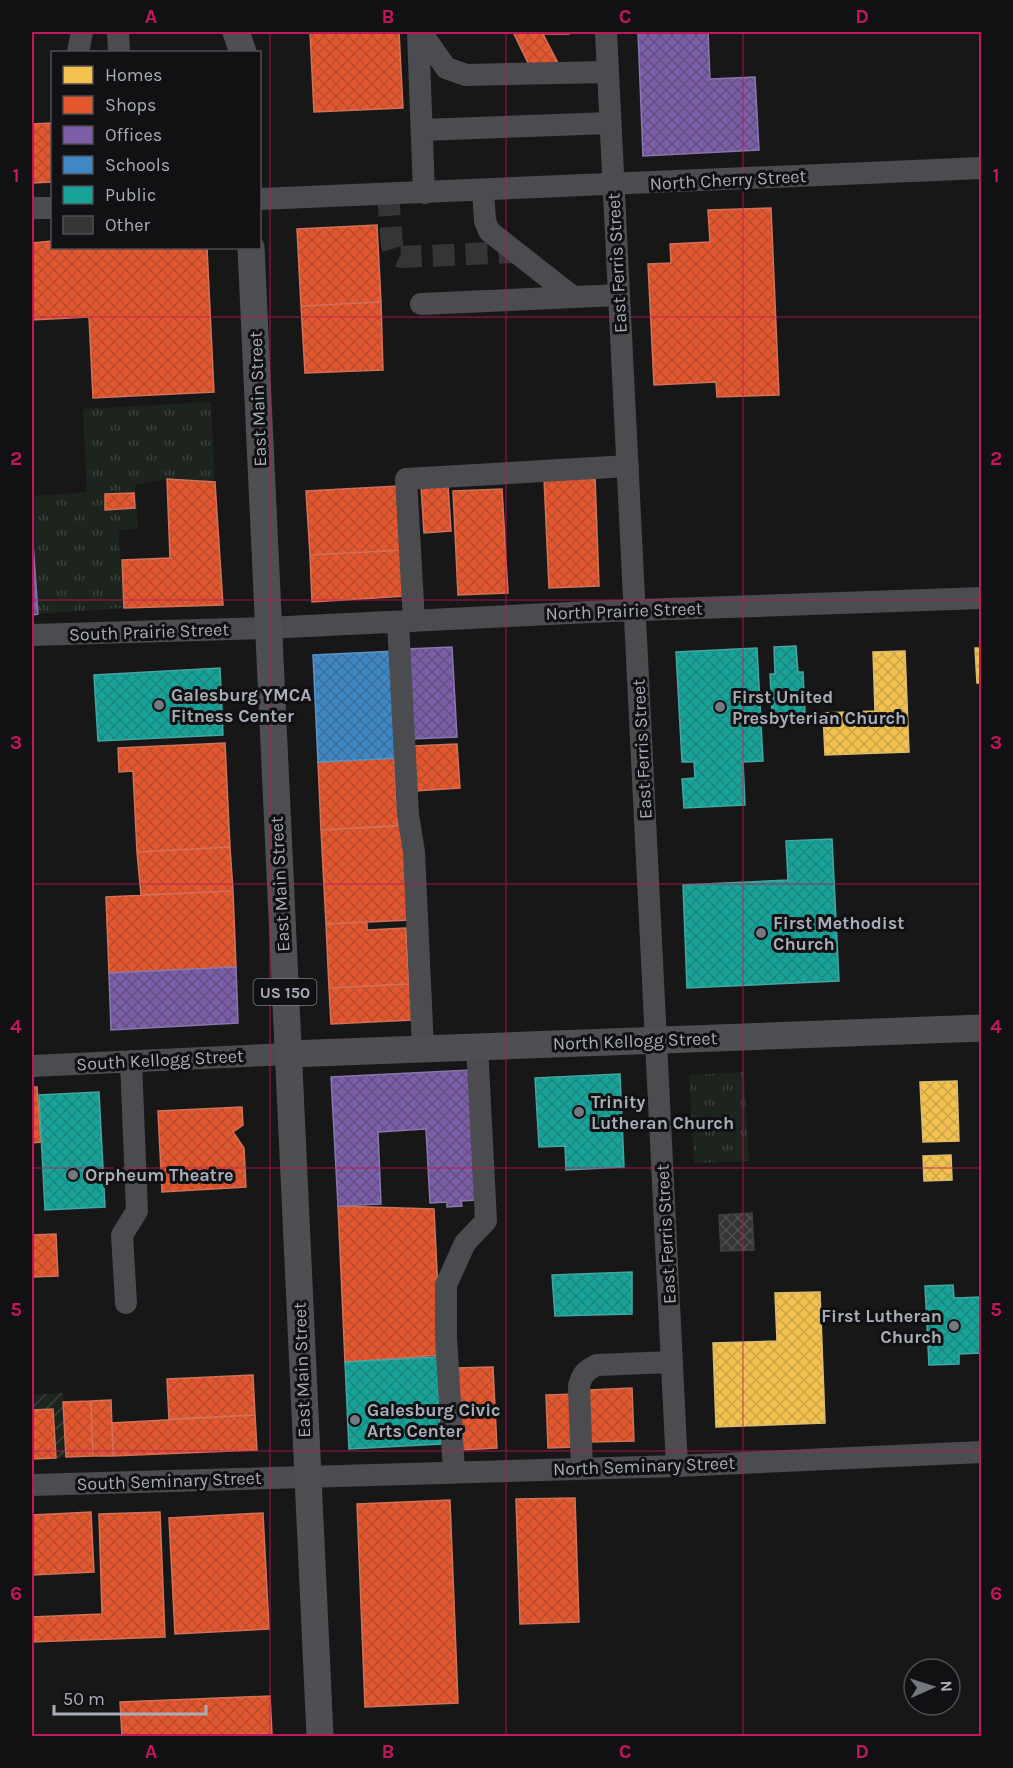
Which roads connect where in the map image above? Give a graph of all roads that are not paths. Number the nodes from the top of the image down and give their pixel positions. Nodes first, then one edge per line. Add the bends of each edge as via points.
1 (82, 32) edge
2 (118, 32) edge
3 (420, 32) edge
4 (606, 32) edge
5 (78, 51) edge
6 (120, 51) edge
7 (608, 72) junction
8 (610, 123) junction
9 (422, 130) junction
10 (981, 168) edge
11 (613, 185) junction
12 (483, 190) junction
13 (424, 193) junction
14 (261, 199) edge
15 (32, 208) edge
16 (51, 208) edge
17 (251, 249) edge
18 (619, 295) junction
19 (573, 297) junction
20 (421, 304) dead end
21 (628, 466) junction
22 (981, 598) edge
23 (635, 610) junction
24 (406, 621) junction
25 (267, 628) junction
26 (32, 635) edge
27 (981, 1028) edge
28 (657, 1040) junction
29 (477, 1046) junction
30 (423, 1048) junction
31 (288, 1054) junction
32 (131, 1061) junction
33 (32, 1066) edge
34 (126, 1303) dead end
35 (672, 1362) junction
36 (981, 1452) edge
37 (677, 1466) junction
38 (582, 1468) junction
39 (454, 1472) junction
40 (307, 1476) junction
41 (32, 1485) edge
42 (320, 1737) edge

1 - 5 street
2 - 6 street
3 - 7 street via 446,68 466,75
3 - 9 street
4 - 7 street, East Ferris Street
7 - 8 street, East Ferris Street
8 - 9 street
8 - 11 street, East Ferris Street
9 - 13 street
10 - 11 street, North Cherry Street
11 - 12 street, North Cherry Street
11 - 18 street, East Ferris Street
12 - 13 street, North Cherry Street
12 - 19 street via 489,231
13 - 14 street, North Cherry Street
15 - 16 street
17 - 25 main road, East Main Street / US 150
18 - 19 street
18 - 21 street, East Ferris Street
19 - 20 street
21 - 23 street, East Ferris Street
21 - 24 street via 406,479
22 - 23 street, North Prairie Street
23 - 24 street, North Prairie Street
23 - 28 street, East Ferris Street
24 - 25 street, North Prairie Street
24 - 30 street via 408,816 414,852
25 - 26 street, South Prairie Street
25 - 31 main road, East Main Street / US 150
27 - 28 main road, North Kellogg Street
28 - 29 main road, North Kellogg Street
28 - 35 street, East Ferris Street
29 - 30 main road, North Kellogg Street
29 - 39 street via 486,1221 465,1243 446,1285
30 - 31 main road, North Kellogg Street
31 - 32 street, South Kellogg Street
31 - 40 main road, East Main Street / US 150
32 - 33 street, South Kellogg Street
32 - 34 street via 137,1211 122,1235
35 - 37 street, East Ferris Street
35 - 38 street via 597,1365 587,1369 579,1386
36 - 37 street, North Seminary Street
37 - 38 street, North Seminary Street
38 - 39 street, North Seminary Street
39 - 40 street, North Seminary Street
40 - 41 street, South Seminary Street
40 - 42 main road, East Main Street / US 150

